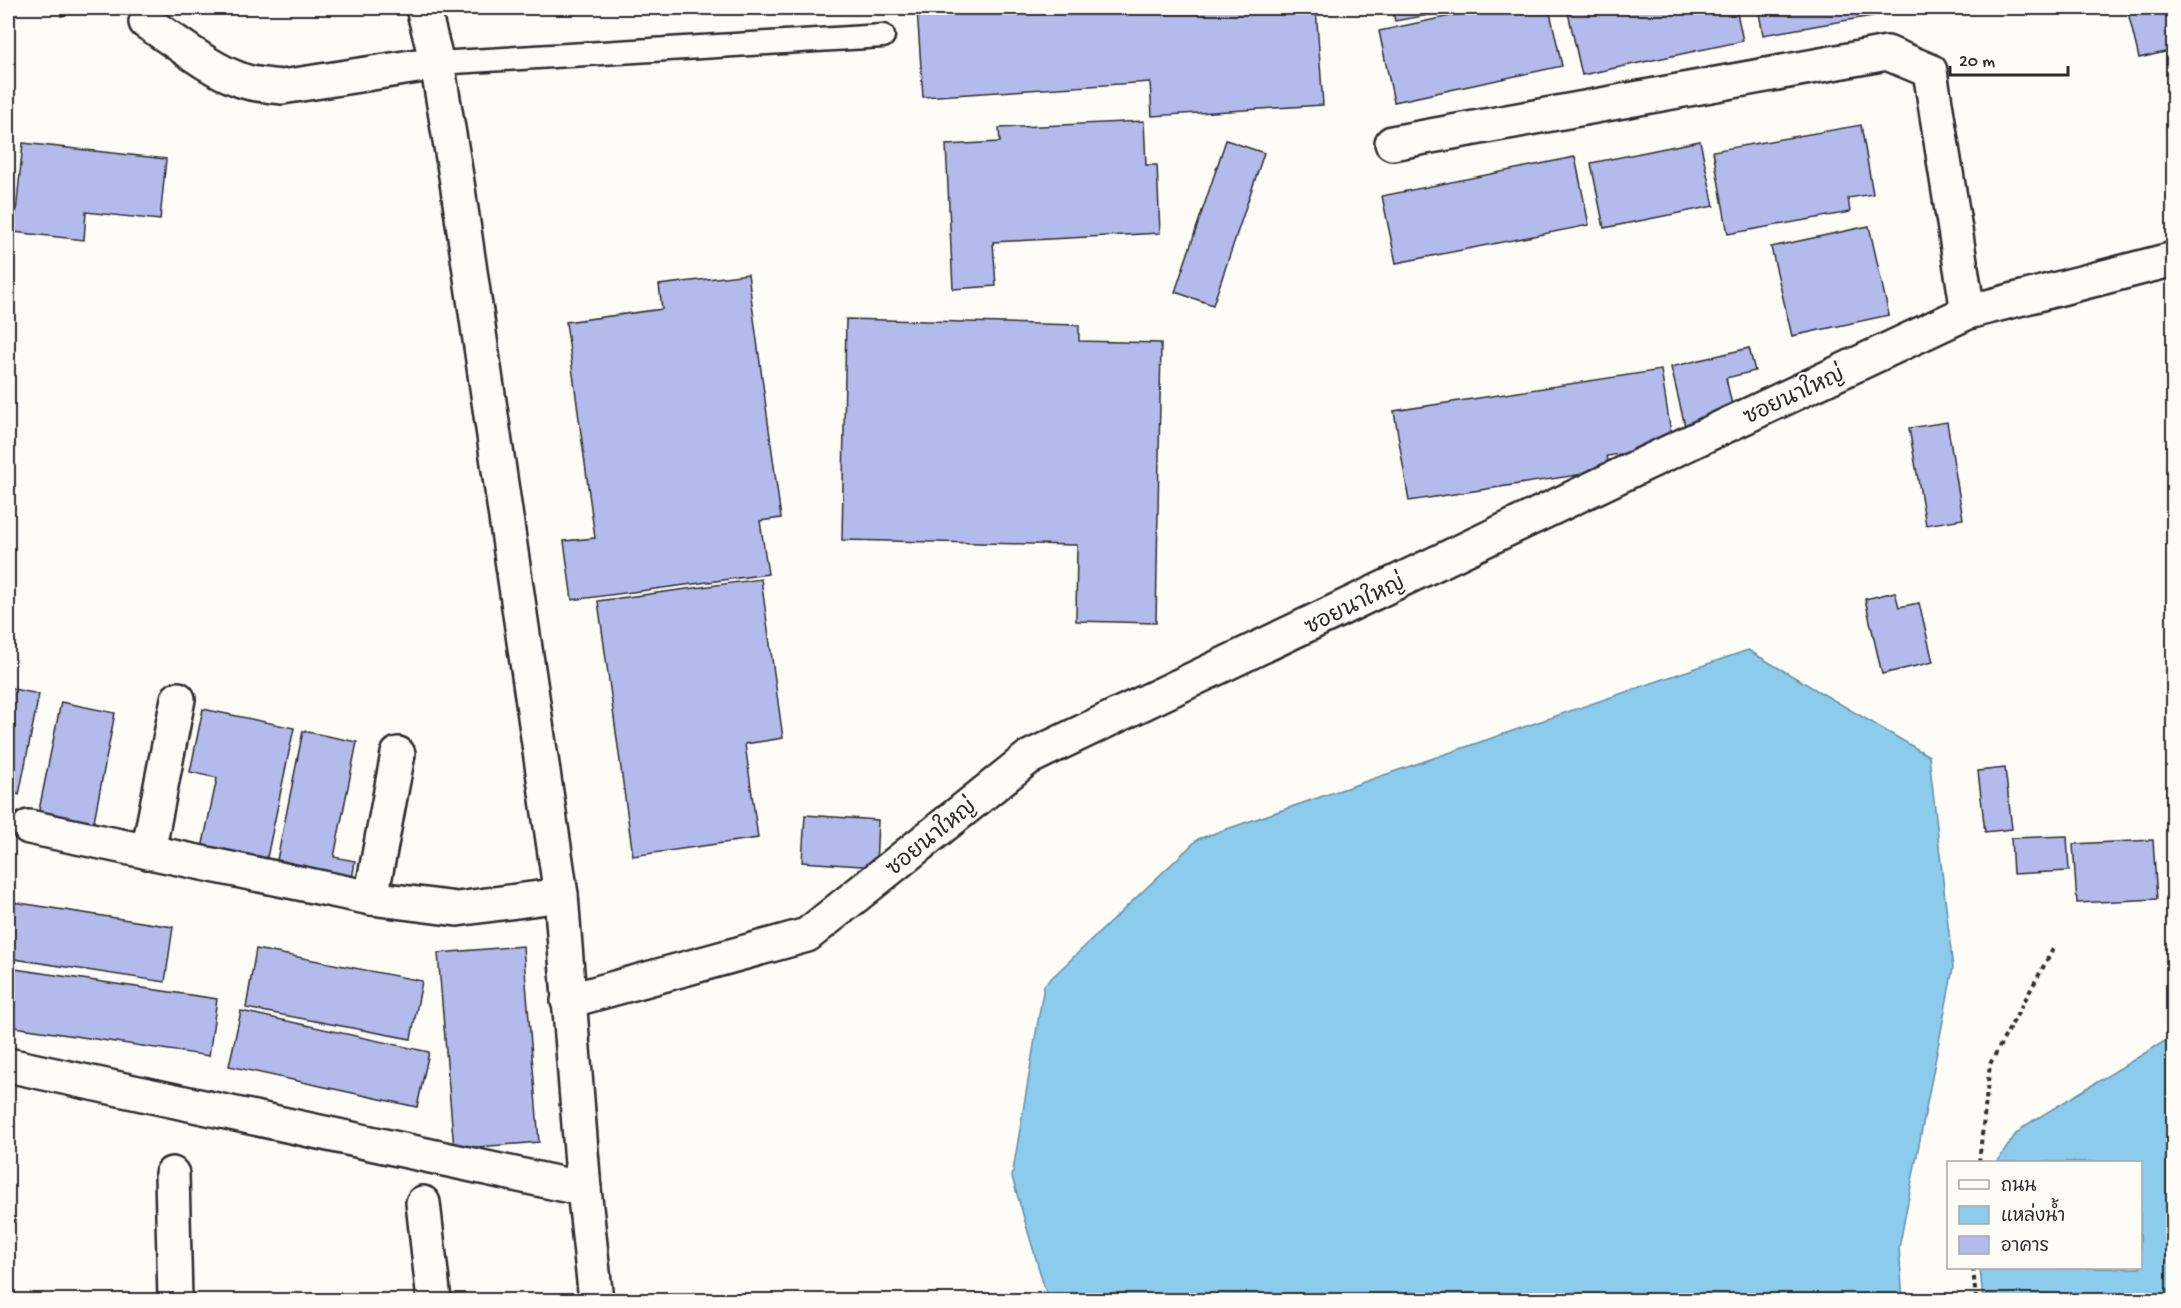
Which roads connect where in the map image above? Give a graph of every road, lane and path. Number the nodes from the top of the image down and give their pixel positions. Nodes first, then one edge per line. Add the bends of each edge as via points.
1 (423, 8) edge
2 (146, 22) dead end
3 (883, 36) dead end
4 (437, 63) junction
5 (1392, 143) dead end
6 (2174, 259) edge
7 (1968, 312) junction
8 (178, 699) dead end
9 (398, 754) dead end
10 (29, 827) dead end
11 (148, 852) junction
12 (561, 895) junction
13 (371, 898) junction
14 (2053, 949) dead end
15 (568, 1001) junction
16 (8, 1065) edge
17 (1978, 1161) edge
18 (172, 1174) dead end
19 (584, 1189) junction
20 (423, 1203) dead end
21 (1972, 1269) edge
22 (175, 1300) edge
23 (434, 1300) edge
24 (596, 1300) edge
25 (1976, 1300) edge

1 - 4 street
2 - 4 street via 241,80 282,87
3 - 4 lane
4 - 12 street
5 - 7 street via 1887,53 1930,71
6 - 7 street, ซอยนาใหญ่
7 - 15 street, ซอยนาใหญ่ via 1028,758 807,935
8 - 11 street
9 - 13 street
10 - 11 street
11 - 13 street
12 - 13 street via 457,909
12 - 15 street
14 - 17 path via 1990,1064
15 - 19 street
16 - 19 street
18 - 22 street
19 - 24 street
20 - 23 street
21 - 25 path

